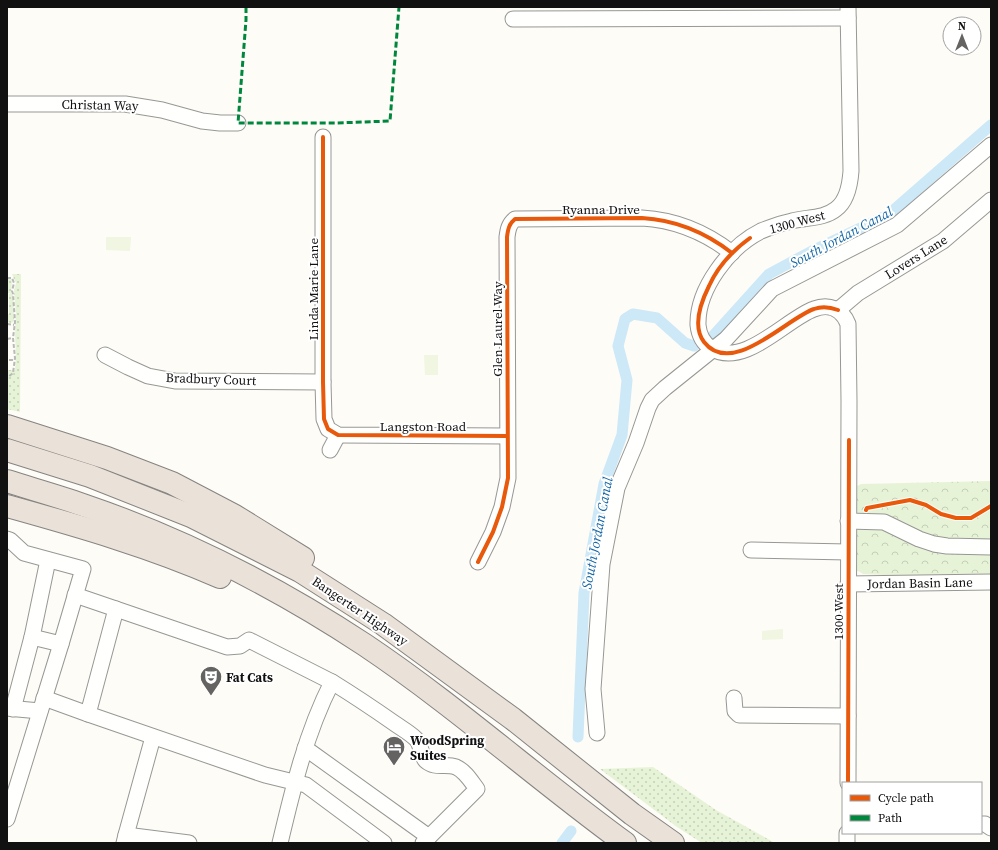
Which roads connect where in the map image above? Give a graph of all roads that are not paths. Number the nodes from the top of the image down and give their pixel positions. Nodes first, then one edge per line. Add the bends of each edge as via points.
1 (848, 13) edge
2 (513, 19) dead end
3 (7, 104) edge
4 (238, 123) dead end
5 (323, 137) dead end
6 (991, 145) edge
7 (991, 200) edge
8 (511, 222) joint
9 (732, 253) junction
10 (838, 310) junction
11 (713, 349) junction
12 (105, 355) dead end
13 (323, 382) junction
14 (7, 426) edge
15 (338, 435) junction
16 (508, 436) junction
17 (7, 450) edge
18 (330, 450) dead end
19 (7, 481) edge
20 (7, 506) edge
21 (848, 520) junction
22 (7, 539) edge
23 (991, 547) edge
24 (751, 550) dead end
25 (848, 552) junction
26 (48, 560) junction
27 (478, 562) dead end
28 (991, 582) edge
29 (848, 584) junction
30 (75, 595) junction
31 (116, 609) junction
32 (32, 637) junction
33 (61, 644) junction
34 (367, 646) junction
35 (332, 682) junction
36 (734, 698) dead end
37 (42, 704) junction
38 (10, 709) edge
39 (88, 714) junction
40 (848, 716) junction
41 (513, 719) junction
42 (597, 733) dead end
43 (153, 737) junction
44 (305, 748) junction
45 (294, 781) junction
46 (848, 782) edge
47 (7, 819) edge
48 (982, 824) edge
49 (991, 828) edge
50 (125, 839) edge
51 (426, 840) edge
52 (189, 843) edge
53 (280, 843) edge
54 (384, 843) edge
55 (625, 843) edge
56 (673, 843) edge

1 - 2 street
1 - 9 street, 1300 West via 851,171 845,198 832,212 771,227 750,238
3 - 4 street, Christan Way via 125,104 145,106 202,121
5 - 13 street, Linda Marie Lane
6 - 11 street via 897,225 772,288 726,340
7 - 10 street, Lovers Lane via 943,241 858,293
8 - 9 street, Ryanna Drive via 515,219 662,220 698,231
8 - 16 street, Glen Laurel Way via 507,237
9 - 11 street, 1300 West via 709,285 700,308 699,332 703,341
10 - 11 street via 825,307 814,309 739,352
10 - 21 street, 1300 West via 844,316 848,328
11 - 42 street via 652,400 617,488 602,564 593,689
12 - 13 street, Bradbury Court via 148,376 175,380
13 - 15 street, Linda Marie Lane via 324,419 328,429
14 - 41 highway via 107,458 172,483 235,516 297,554 377,609 475,684
15 - 16 street, Langston Road
15 - 18 street
16 - 27 street, Glen Laurel Way via 508,478 502,507 494,532
17 - 41 highway, Bangerter Highway via 90,476 191,516 300,571 383,624
19 - 34 highway, Bangerter Highway via 83,505 206,554 280,593
20 - 34 highway via 193,566
21 - 23 street via 884,522 934,544
21 - 25 street, 1300 West
22 - 26 street via 24,553
24 - 25 street
25 - 29 street, 1300 West
26 - 30 street via 83,570
26 - 32 street
28 - 29 street, Jordan Basin Lane
29 - 40 street, 1300 West
30 - 31 street
30 - 33 street
31 - 35 street via 227,647 240,646 249,640
31 - 39 street
32 - 33 street
32 - 38 street
33 - 37 street
34 - 55 highway, Bangerter Highway
35 - 44 street via 320,706
35 - 51 street via 418,740 422,755 429,763 455,766 462,770 477,789
36 - 40 street via 735,710 740,715
37 - 38 street
37 - 39 street
37 - 47 street
39 - 43 street
40 - 46 street, 1300 West
41 - 56 highway, Bangerter Highway via 632,814
43 - 45 street via 265,775
43 - 50 street
44 - 45 street
44 - 51 street
45 - 53 street
45 - 54 street via 306,785
48 - 49 street
50 - 52 street

